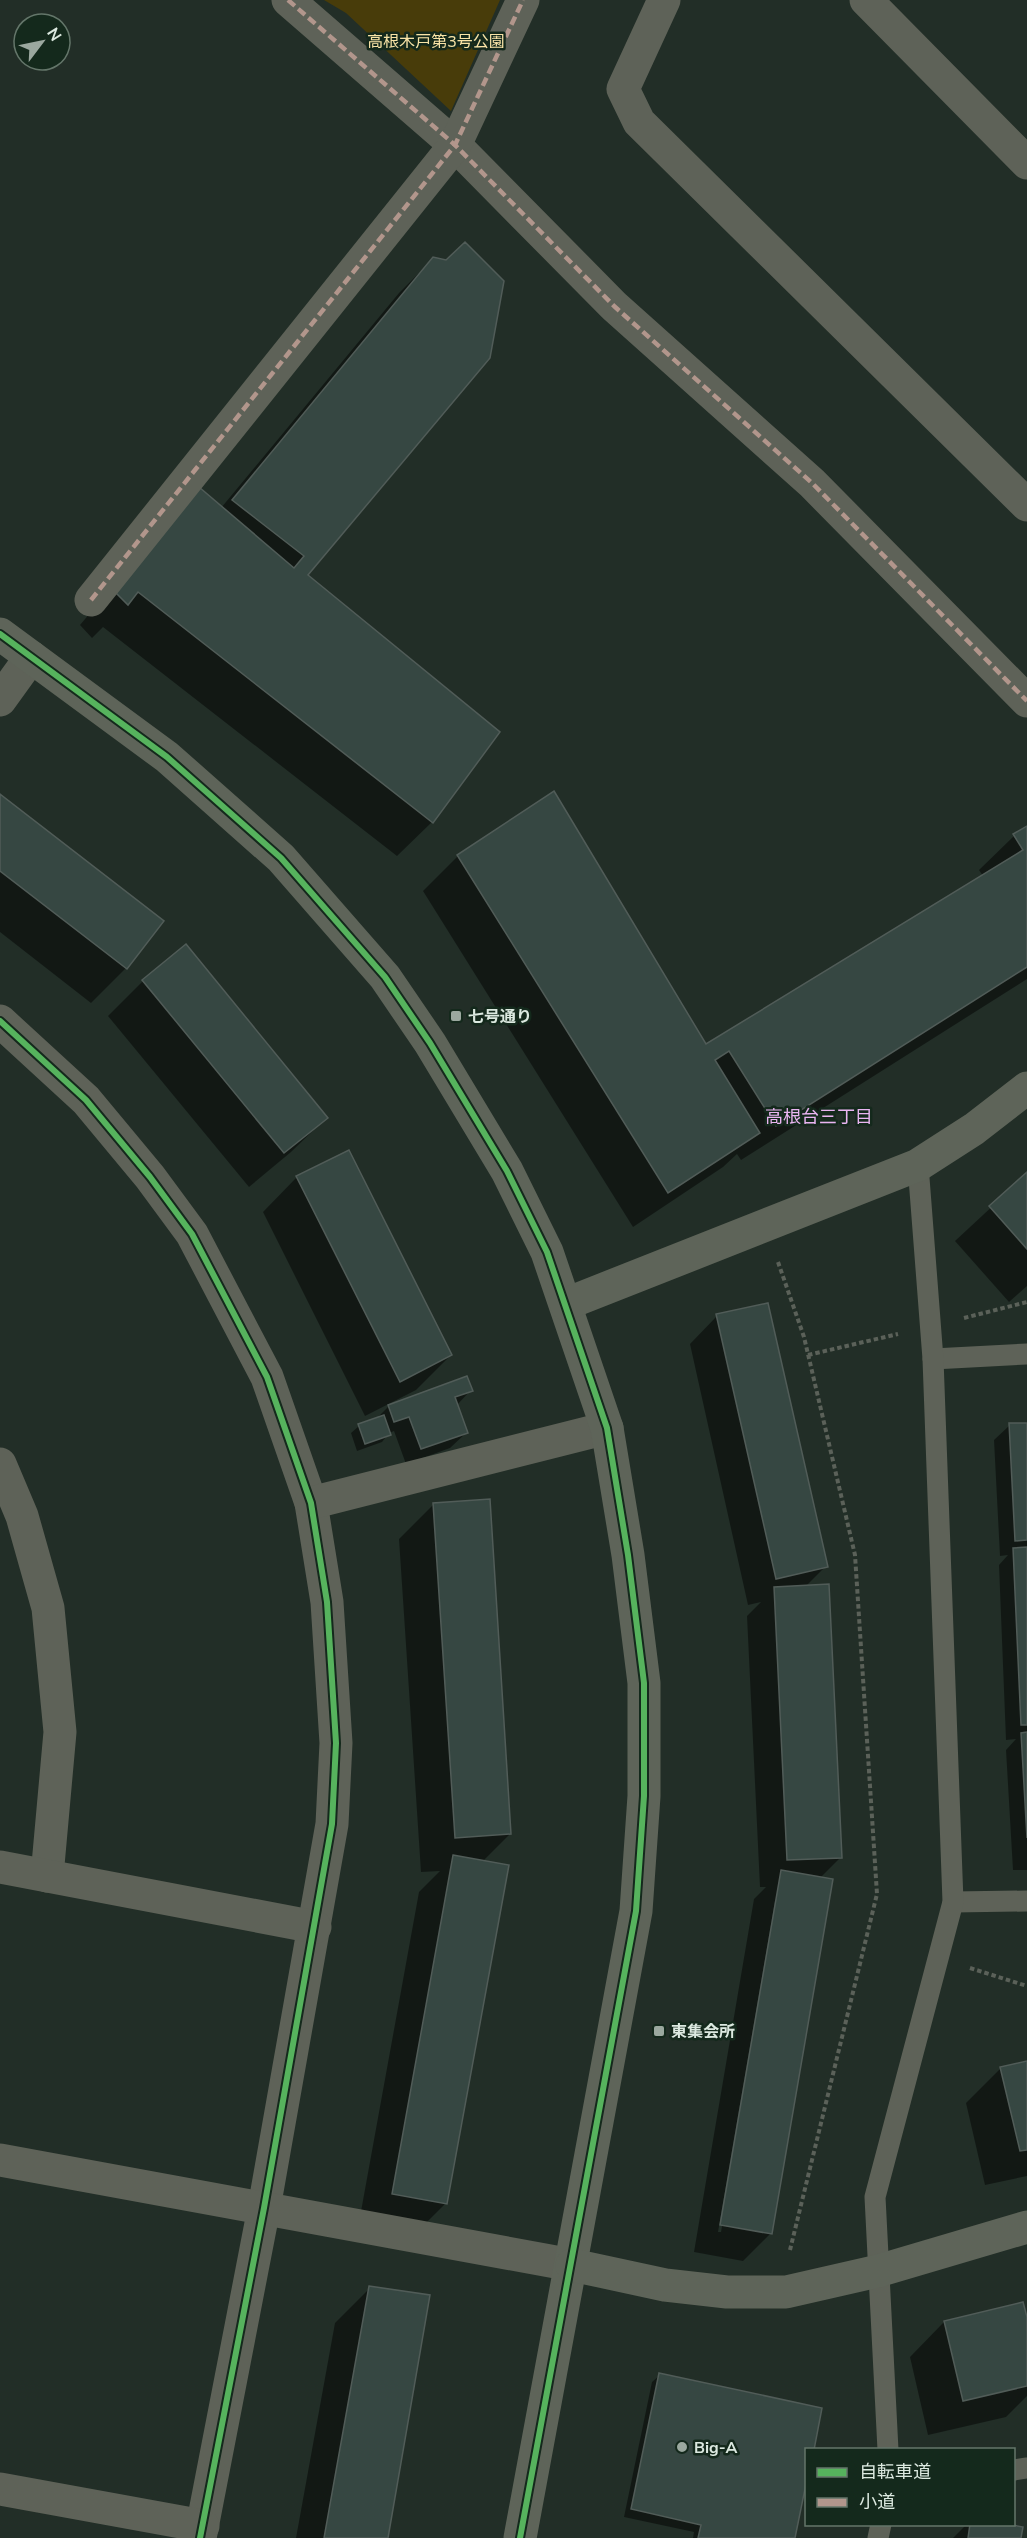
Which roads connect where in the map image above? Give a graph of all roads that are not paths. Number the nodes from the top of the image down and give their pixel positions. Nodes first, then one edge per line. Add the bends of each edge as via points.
1 (288, 0) edge
2 (523, 0) edge
3 (664, 0) edge
4 (866, 0) edge
5 (455, 145) junction
6 (1027, 163) edge
7 (1027, 505) edge
8 (91, 600) dead end
9 (0, 634) edge
10 (31, 657) junction
11 (0, 700) edge
12 (1027, 701) edge
13 (0, 1021) edge
14 (1027, 1088) edge
15 (918, 1165) junction
16 (566, 1304) junction
17 (1027, 1354) edge
18 (933, 1359) junction
19 (606, 1428) junction
20 (0, 1464) edge
21 (311, 1503) junction
22 (0, 1868) edge
23 (47, 1876) junction
24 (1027, 1901) edge
25 (953, 1902) junction
26 (315, 1927) junction
27 (0, 2160) edge
28 (264, 2208) junction
29 (1027, 2227) edge
30 (572, 2265) junction
31 (878, 2271) junction
32 (888, 2448) edge
33 (0, 2489) edge
34 (202, 2532) edge
35 (520, 2538) edge

1 - 5 street
2 - 5 street
3 - 7 street via 623,89 639,122
4 - 6 street
5 - 8 street
5 - 12 street via 614,306 812,483
9 - 10 street
10 - 11 street
10 - 16 street via 167,757 281,858 385,977 430,1042 507,1171 547,1252
13 - 21 street via 86,1100 192,1234 267,1377
14 - 15 street
15 - 16 street
15 - 18 lane
16 - 19 street
17 - 18 lane
18 - 25 lane
19 - 21 street
19 - 30 street via 628,1555 644,1683 644,1796 636,1911
20 - 23 street via 22,1516 48,1608 60,1732
21 - 26 street via 327,1602 336,1743 332,1824
22 - 23 street
23 - 26 street
24 - 25 lane
25 - 31 lane via 875,2197
26 - 28 street
27 - 28 street
28 - 30 street
28 - 34 street
29 - 31 street
30 - 31 street via 665,2285 728,2292 786,2292
30 - 35 street
31 - 32 lane
33 - 34 street

